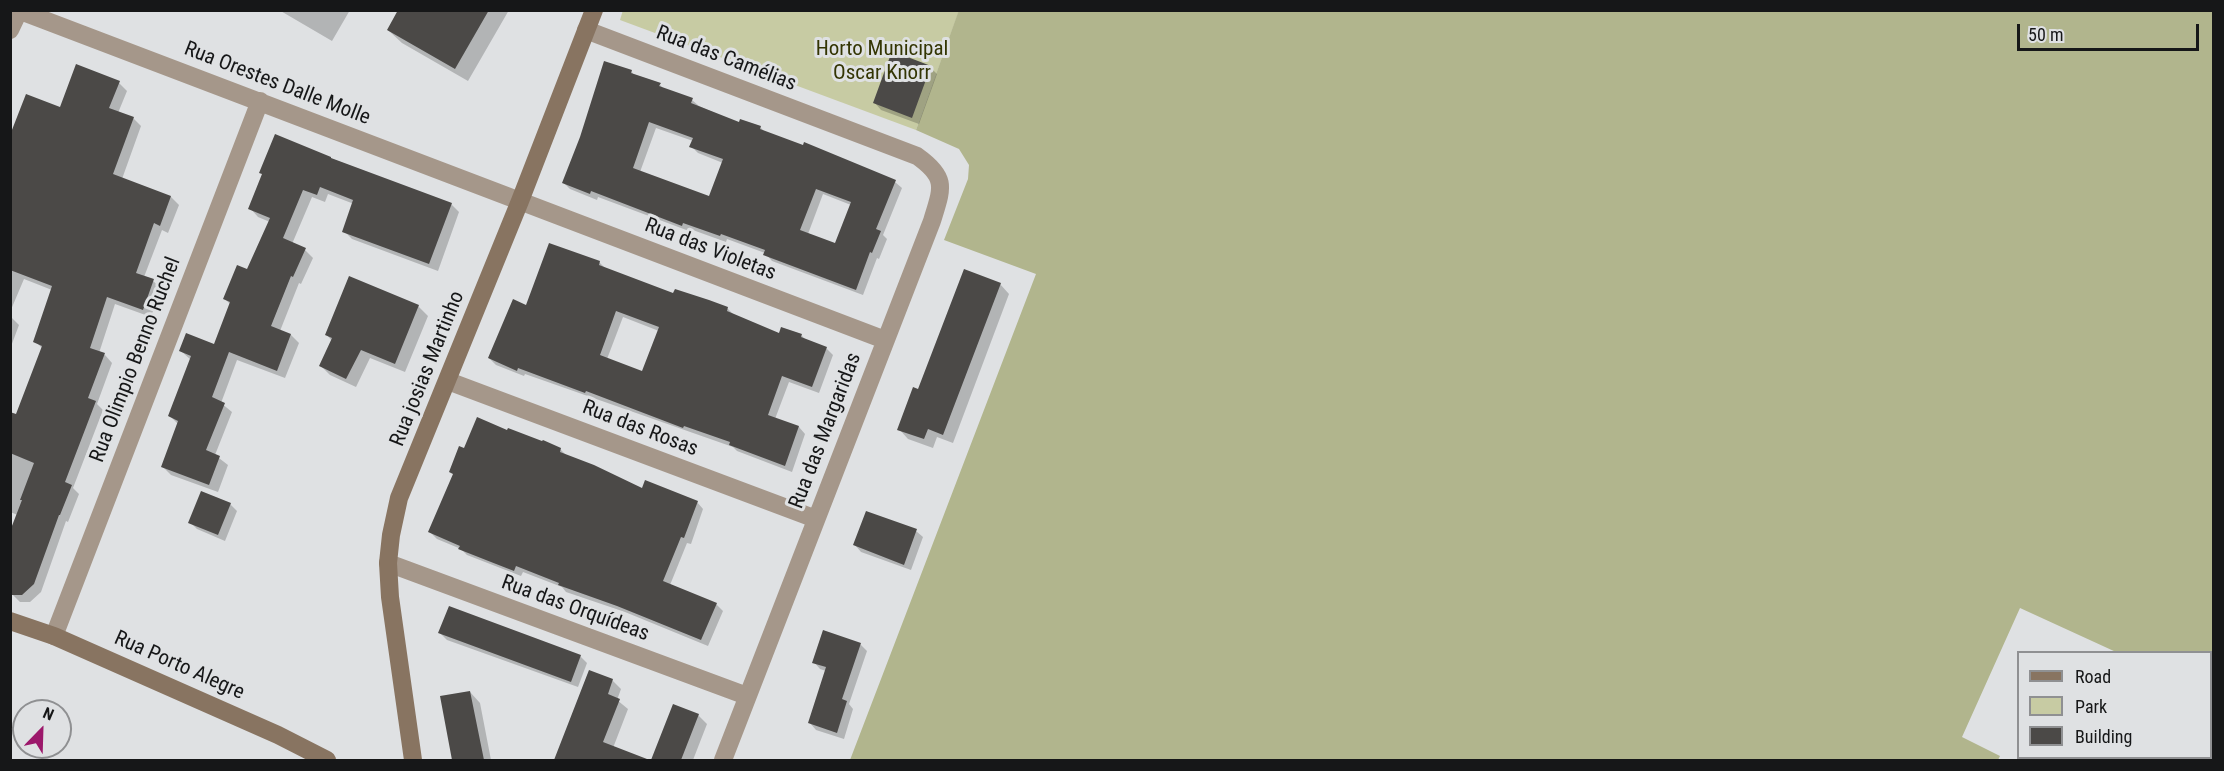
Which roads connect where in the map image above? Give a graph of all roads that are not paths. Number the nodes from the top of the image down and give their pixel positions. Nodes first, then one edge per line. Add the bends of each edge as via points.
1 (594, 10) edge
2 (18, 11) edge
3 (10, 30) edge
4 (586, 30) junction
5 (260, 101) junction
6 (940, 182) joint
7 (520, 201) junction
8 (885, 340) junction
9 (448, 381) junction
10 (816, 519) junction
11 (388, 563) junction
12 (10, 621) edge
13 (54, 636) junction
14 (747, 696) junction
15 (327, 760) edge
16 (413, 760) edge
17 (723, 760) edge

1 - 4 street, Rua josias Martinho
2 - 3 street
2 - 5 street, Rua Orestes Dalle Molle
4 - 6 street, Rua das Camélias via 917,156 932,166
4 - 7 street, Rua josias Martinho
5 - 7 street, Rua Orestes Dalle Molle
5 - 13 street, Rua Olimpio Benno Ruchel
6 - 8 street, Rua das Margaridas via 932,221
7 - 8 street, Rua das Violetas
7 - 9 street, Rua josias Martinho
8 - 10 street, Rua das Margaridas
9 - 10 street, Rua das Rosas
9 - 11 street, Rua josias Martinho via 399,498
10 - 14 street, Rua das Margaridas
11 - 14 street, Rua das Orquídeas
11 - 16 street, Rua josias Martinho
12 - 13 street, Rua Porto Alegre
13 - 15 street, Rua Porto Alegre
14 - 17 street, Rua das Margaridas

